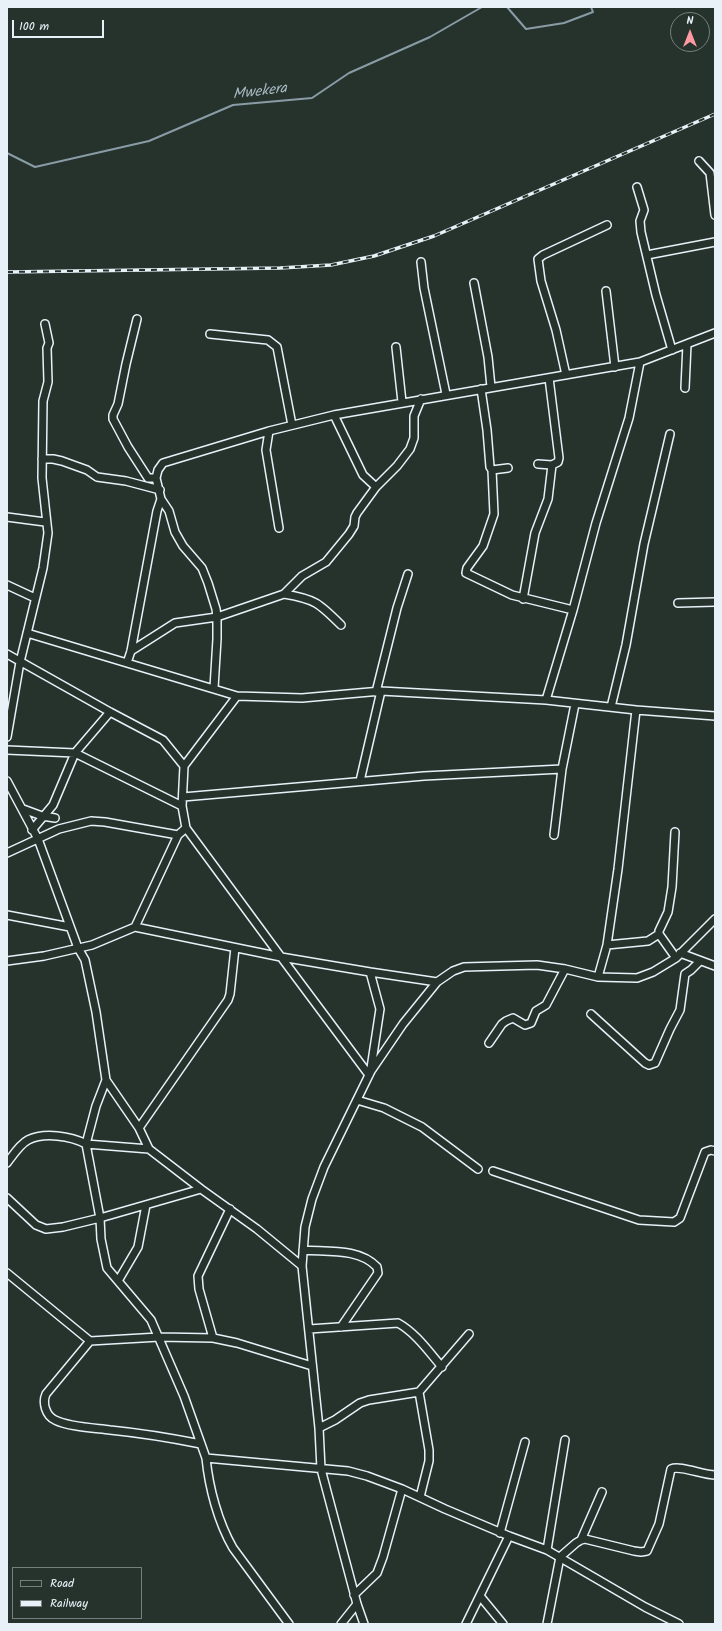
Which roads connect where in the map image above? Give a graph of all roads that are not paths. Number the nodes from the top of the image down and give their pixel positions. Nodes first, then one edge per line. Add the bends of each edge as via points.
1 (699, 161) dead end
2 (638, 187) dead end
3 (715, 215) edge
4 (607, 225) dead end
5 (715, 242) edge
6 (647, 255) junction
7 (421, 262) dead end
8 (474, 283) dead end
9 (606, 291) dead end
10 (137, 319) dead end
11 (45, 324) dead end
12 (715, 333) edge
13 (210, 334) dead end
14 (687, 344) junction
15 (396, 347) dead end
16 (672, 350) junction
17 (640, 362) junction
18 (615, 367) junction
19 (566, 375) junction
20 (549, 378) junction
21 (491, 387) junction
22 (685, 388) dead end
23 (481, 389) junction
24 (446, 394) junction
25 (421, 399) junction
26 (402, 402) junction
27 (334, 414) junction
28 (292, 425) junction
29 (269, 431) junction
30 (670, 434) dead end
31 (42, 459) junction
32 (538, 464) dead end
33 (552, 465) junction
34 (508, 468) dead end
35 (492, 470) junction
36 (156, 478) junction
37 (376, 487) junction
38 (160, 490) junction
39 (161, 499) junction
40 (7, 517) edge
41 (45, 522) junction
42 (279, 528) dead end
43 (408, 574) dead end
44 (7, 585) edge
45 (284, 594) junction
46 (35, 598) junction
47 (523, 599) junction
48 (715, 602) edge
49 (678, 603) dead end
50 (573, 610) junction
51 (218, 617) junction
52 (341, 625) dead end
53 (27, 634) junction
54 (131, 651) junction
55 (7, 654) edge
56 (20, 662) junction
57 (127, 663) junction
58 (214, 688) junction
59 (379, 692) junction
60 (237, 696) junction
61 (546, 700) junction
62 (575, 704) junction
63 (611, 707) junction
64 (636, 710) junction
65 (110, 712) junction
66 (715, 716) edge
67 (7, 737) edge
68 (7, 750) edge
69 (75, 753) junction
70 (184, 766) junction
71 (562, 769) junction
72 (7, 781) edge
73 (360, 781) junction
74 (182, 797) junction
75 (53, 805) junction
76 (182, 806) junction
77 (23, 809) junction
78 (42, 816) junction
79 (55, 818) junction
80 (186, 828) junction
81 (59, 829) junction
82 (32, 830) junction
83 (675, 832) dead end
84 (178, 835) junction
85 (554, 835) dead end
86 (38, 839) junction
87 (7, 854) edge
88 (7, 915) edge
89 (715, 919) edge
90 (70, 927) junction
91 (135, 927) junction
92 (659, 934) junction
93 (607, 945) junction
94 (78, 948) junction
95 (234, 948) junction
96 (678, 955) junction
97 (281, 957) junction
98 (7, 961) edge
99 (700, 961) junction
100 (715, 966) edge
101 (565, 969) junction
102 (370, 972) junction
103 (598, 976) junction
104 (437, 982) junction
105 (591, 1014) dead end
106 (489, 1043) dead end
107 (370, 1073) junction
108 (106, 1080) junction
109 (357, 1100) junction
110 (138, 1128) junction
111 (86, 1144) junction
112 (149, 1149) junction
113 (715, 1151) edge
114 (7, 1163) edge
115 (478, 1169) dead end
116 (493, 1170) dead end
117 (201, 1189) junction
118 (7, 1198) edge
119 (146, 1205) junction
120 (230, 1209) junction
121 (100, 1218) junction
122 (303, 1250) junction
123 (302, 1266) junction
124 (7, 1273) edge
125 (118, 1281) junction
126 (341, 1327) junction
127 (309, 1329) junction
128 (469, 1334) dead end
129 (159, 1337) junction
130 (213, 1338) junction
131 (90, 1340) junction
132 (312, 1366) junction
133 (442, 1367) junction
134 (419, 1392) junction
135 (319, 1428) junction
136 (565, 1440) dead end
137 (525, 1442) dead end
138 (201, 1444) junction
139 (206, 1458) junction
140 (321, 1468) junction
141 (715, 1475) edge
142 (402, 1489) junction
143 (602, 1492) dead end
144 (420, 1497) junction
145 (500, 1533) junction
146 (509, 1536) junction
147 (581, 1540) junction
148 (547, 1550) junction
149 (560, 1557) junction
150 (354, 1595) junction
151 (480, 1596) junction
152 (357, 1604) junction
153 (676, 1623) edge
154 (289, 1624) edge
155 (341, 1624) edge
156 (364, 1624) edge
157 (466, 1624) edge
158 (503, 1624) edge
159 (547, 1624) edge

1 - 3 street via 710,173
2 - 6 street via 644,210 640,221 641,232
4 - 19 street via 538,259 541,281
5 - 6 street
6 - 16 street
7 - 24 street
8 - 21 street
9 - 18 street
10 - 36 street via 113,419 148,478
11 - 31 street via 49,343 48,382 43,401
12 - 14 street
13 - 28 street via 268,340 277,346
14 - 16 street
14 - 22 street
15 - 26 street
16 - 17 street
17 - 18 street
17 - 50 street via 629,418 596,523
18 - 19 street
19 - 20 street
20 - 21 street
20 - 33 street via 559,458 558,462
21 - 23 street
23 - 24 street
23 - 35 street
24 - 25 street
25 - 26 street
25 - 37 street via 414,416 414,438 410,449
26 - 27 street
27 - 28 street
27 - 37 street via 363,475
28 - 29 street
29 - 36 street via 163,463
29 - 42 street via 266,450
30 - 63 street via 644,544 626,645
31 - 38 street via 62,461 87,470 97,477
31 - 41 street
32 - 33 street
33 - 47 street via 548,499 535,533
34 - 35 street
35 - 47 street via 494,514 483,546 466,573
36 - 38 street
37 - 45 street via 354,517 354,526 338,549 326,562 302,576
38 - 39 street
39 - 51 street via 169,511 175,532 183,546 202,568
39 - 54 street via 152,534
40 - 41 street
41 - 46 street via 48,533
43 - 59 street via 397,608
44 - 46 street
45 - 51 street
45 - 52 street via 308,598
46 - 53 street
47 - 50 street
48 - 49 street
50 - 61 street
51 - 54 street via 175,624
51 - 58 street
53 - 56 street
53 - 57 street
54 - 57 street
55 - 56 street
56 - 65 street
56 - 67 street
57 - 58 street
58 - 60 street
59 - 60 street via 302,698
59 - 61 street
59 - 73 street
60 - 70 street
61 - 62 street
62 - 63 street
62 - 71 street
63 - 64 street
64 - 66 street
64 - 93 street
65 - 69 street
65 - 70 street via 163,740
68 - 69 street
69 - 75 street
69 - 76 street
70 - 74 street
71 - 73 street
71 - 85 street
72 - 77 street
73 - 74 street
74 - 76 street
75 - 78 street
75 - 79 street
76 - 80 street
77 - 78 street
77 - 82 street
78 - 79 street
78 - 82 street
79 - 81 street
80 - 84 street
80 - 97 street
81 - 84 street via 91,821
81 - 86 street
82 - 86 street
83 - 92 street via 668,912
84 - 91 street
86 - 87 street
86 - 90 street
88 - 90 street
89 - 96 street
90 - 94 street
91 - 94 street via 99,943
91 - 95 street
92 - 93 street via 648,941
92 - 96 street
93 - 103 street
94 - 98 street
94 - 108 street via 85,960
95 - 97 street
95 - 110 street via 228,1000
96 - 99 street
96 - 103 street via 653,972 637,978
97 - 102 street
97 - 107 street
99 - 100 street
99 - 105 street via 685,974 680,1010 655,1063 645,1063
101 - 103 street
101 - 104 street via 537,965 464,966
101 - 106 street via 546,1005 536,1011 531,1023 525,1025 516,1019 510,1019 502,1024
102 - 104 street
102 - 107 street via 380,1009
104 - 107 street via 403,1024
107 - 109 street
108 - 110 street
108 - 111 street
109 - 115 street via 384,1108 422,1127
109 - 122 street via 324,1167 312,1199 305,1226
110 - 112 street
111 - 112 street
111 - 114 street via 58,1137 28,1140
111 - 121 street
112 - 117 street
113 - 116 street via 704,1152 680,1218 674,1222 640,1220
117 - 119 street
117 - 120 street
118 - 121 street via 36,1225 46,1229
119 - 121 street
119 - 125 street via 138,1247
120 - 123 street
120 - 130 street via 198,1276 199,1289
121 - 125 street via 107,1268
122 - 123 street
122 - 126 street via 358,1255 373,1262 377,1267 378,1273
123 - 127 street
124 - 131 street
125 - 129 street via 151,1320
126 - 127 street
126 - 133 street via 398,1323 404,1326
127 - 132 street
128 - 133 street
129 - 130 street
129 - 131 street
129 - 138 street
130 - 132 street
131 - 138 street via 44,1398 45,1408 54,1420 71,1425
132 - 135 street
133 - 134 street
134 - 135 street via 360,1403
134 - 144 street via 429,1450
135 - 140 street
136 - 148 street
137 - 145 street
138 - 139 street
139 - 140 street
139 - 154 street via 225,1534
140 - 142 street via 348,1471
140 - 150 street
141 - 147 street via 680,1468 671,1469 659,1524 647,1551 634,1551
142 - 144 street
142 - 150 street via 384,1557 377,1573
143 - 147 street
144 - 145 street
145 - 146 street
146 - 148 street
146 - 151 street
147 - 149 street
148 - 149 street
149 - 153 street
149 - 159 street
150 - 152 street
151 - 157 street
151 - 158 street
152 - 155 street
152 - 156 street

